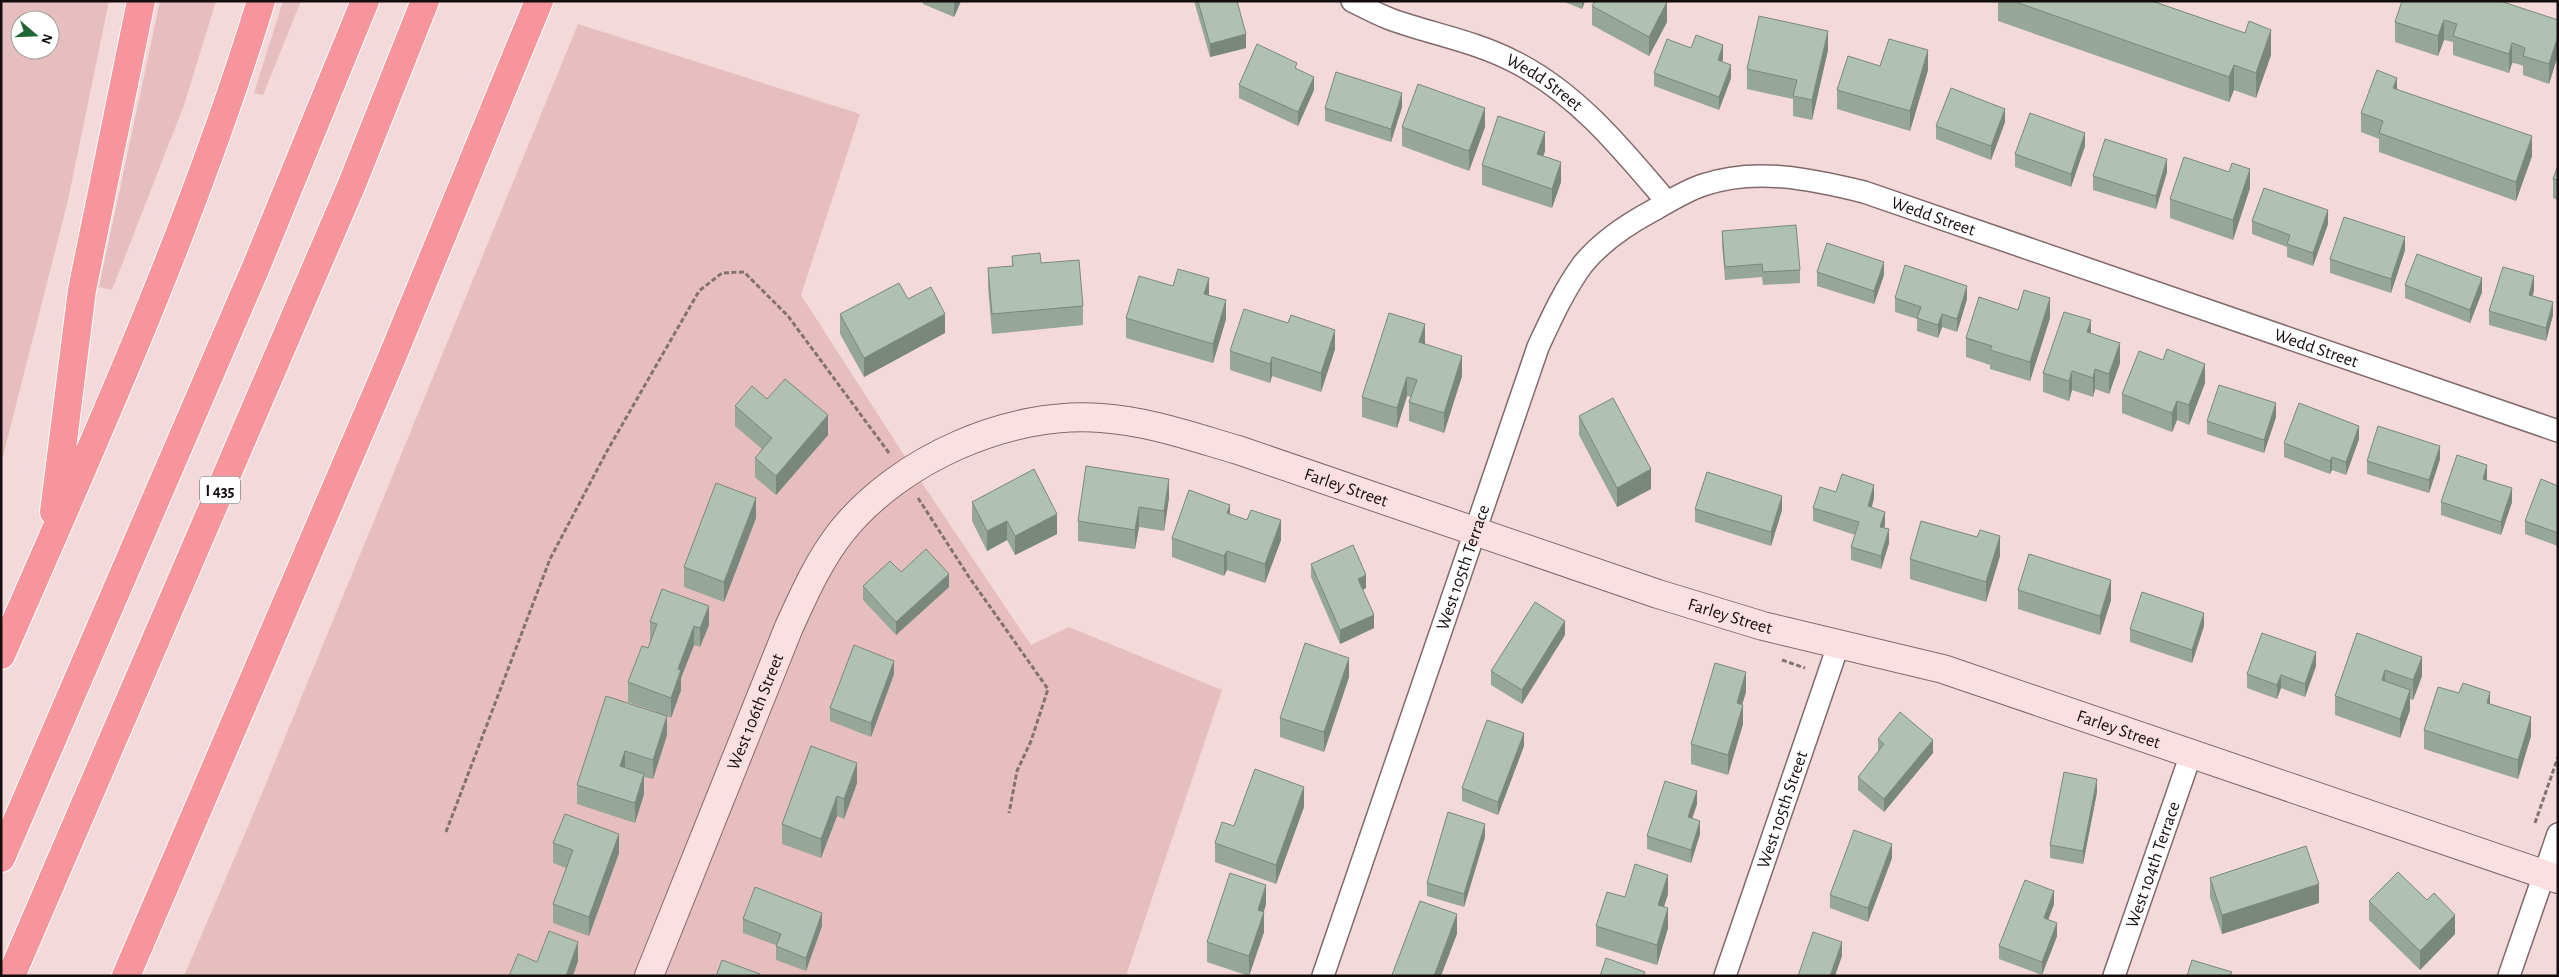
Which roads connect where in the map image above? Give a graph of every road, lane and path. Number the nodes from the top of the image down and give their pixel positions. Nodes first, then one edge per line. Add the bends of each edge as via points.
1 (141, 1) edge
2 (261, 1) edge
3 (365, 1) edge
4 (425, 1) edge
5 (539, 1) edge
6 (1352, 1) edge
7 (1667, 202) junction
8 (2558, 431) edge
9 (904, 475) junction
10 (1475, 531) junction
11 (50, 544) junction
12 (1839, 643) junction
13 (1, 655) edge
14 (2191, 754) junction
15 (2558, 757) edge
16 (1008, 813) dead end
17 (446, 832) dead end
18 (2532, 833) dead end
19 (2558, 834) edge
20 (1, 858) edge
21 (2551, 877) edge
22 (11, 976) edge
23 (126, 976) edge
24 (649, 976) edge
25 (1323, 976) edge
26 (1725, 976) edge
27 (2114, 976) edge
28 (2509, 976) edge

1 - 11 highway via 82,290
2 - 11 highway via 212,150 171,258
3 - 20 highway via 249,284
4 - 22 highway, I 435 via 352,184
5 - 23 highway via 390,362
6 - 7 street, Wedd Street via 1389,19 1462,40 1515,62 1561,90 1602,126
7 - 8 street, Wedd Street via 1702,185 1741,177 1792,177 1826,182 1864,192
7 - 10 street, West 105th Terrace via 1610,237 1584,263 1564,292 1538,348
9 - 10 street, Farley Street via 946,451 991,432 1045,420 1126,420 1174,431
9 - 16 path via 969,577 1048,689 1017,771
9 - 17 path via 788,316 744,272 722,273 699,291 607,451 550,560
9 - 24 street, West 106th Street via 867,504 842,531 814,574 789,627
10 - 12 street, Farley Street via 1677,600 1763,626
10 - 25 street, West 105th Terrace
11 - 13 highway
12 - 14 street, Farley Street via 1943,669
12 - 26 street, West 105th Street
14 - 21 street, Farley Street
14 - 27 street, West 104th Terrace
15 - 18 path
19 - 21 street
21 - 28 street

